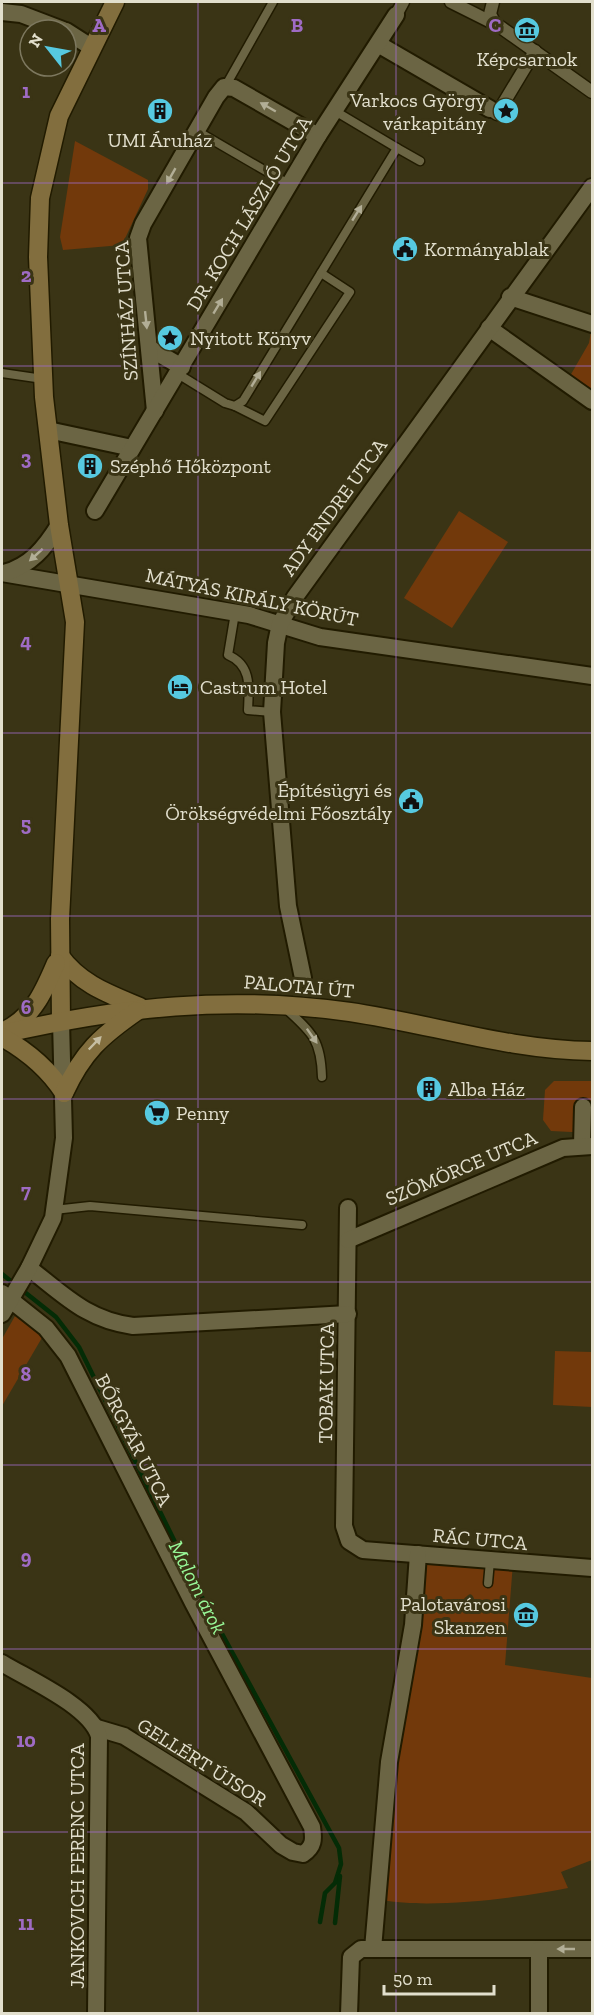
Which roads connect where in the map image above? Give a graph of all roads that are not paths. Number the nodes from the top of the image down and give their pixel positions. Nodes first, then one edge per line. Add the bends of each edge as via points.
1 (116, 2) edge
2 (273, 2) edge
3 (451, 2) edge
4 (493, 2) edge
5 (400, 8) edge
6 (2, 12) edge
7 (31, 18) edge
8 (495, 24) junction
9 (78, 39) edge
10 (378, 44) junction
11 (91, 47) junction
12 (535, 51) junction
13 (224, 87) junction
14 (592, 92) edge
15 (490, 109) joint
16 (335, 111) junction
17 (197, 131) junction
18 (318, 136) junction
19 (397, 148) junction
20 (420, 161) dead end
21 (290, 185) junction
22 (592, 187) edge
23 (321, 273) junction
24 (510, 297) junction
25 (592, 324) edge
26 (489, 328) junction
27 (149, 348) junction
28 (180, 370) junction
29 (2, 373) edge
30 (43, 379) junction
31 (592, 401) edge
32 (235, 406) junction
33 (155, 411) junction
34 (48, 430) junction
35 (132, 448) junction
36 (94, 511) dead end
37 (59, 525) junction
38 (2, 573) edge
39 (68, 583) junction
40 (236, 613) junction
41 (280, 624) junction
42 (592, 676) edge
43 (272, 712) junction
44 (60, 956) junction
45 (303, 978) dead end
46 (281, 1005) junction
47 (142, 1008) junction
48 (61, 1021) junction
49 (2, 1035) edge
50 (592, 1051) edge
51 (322, 1077) dead end
52 (64, 1093) junction
53 (583, 1107) dead end
54 (587, 1145) edge
55 (348, 1208) dead end
56 (54, 1210) junction
57 (302, 1225) dead end
58 (348, 1240) junction
59 (16, 1287) edge
60 (2, 1314) edge
61 (348, 1314) junction
62 (363, 1550) joint
63 (418, 1554) junction
64 (490, 1561) junction
65 (592, 1568) edge
66 (488, 1583) dead end
67 (2, 1663) edge
68 (97, 1728) junction
69 (310, 1850) joint
70 (373, 1949) junction
71 (592, 1949) edge
72 (539, 1950) junction
73 (96, 2013) edge
74 (349, 2013) edge
75 (539, 2013) edge

1 - 11 main road
2 - 13 lane, SZÍNHÁZ UTCA
3 - 8 street
4 - 8 street via 490,14
5 - 10 street, DR. KOCH LÁSZLÓ UTCA
6 - 7 street
8 - 12 street
9 - 11 street
10 - 15 street
10 - 16 street, DR. KOCH LÁSZLÓ UTCA
11 - 30 main road via 59,116 40,198 38,268
12 - 14 street
12 - 15 street via 497,114
13 - 17 street, SZÍNHÁZ UTCA
18 -> 13 street via 234,88
16 - 18 street, DR. KOCH LÁSZLÓ UTCA
16 - 19 lane
17 - 21 lane
17 -> 27 street, SZÍNHÁZ UTCA via 138,238
18 - 21 street, DR. KOCH LÁSZLÓ UTCA
19 - 20 lane
23 -> 19 lane
28 -> 21 street, DR. KOCH LÁSZLÓ UTCA
22 - 24 street, ADY ENDRE UTCA
32 -> 23 lane via 243,401
23 - 32 lane via 350,292 265,421
24 - 25 street
24 - 26 street, ADY ENDRE UTCA
26 - 31 street
26 - 41 street, ADY ENDRE UTCA via 295,597
27 - 28 street
27 - 33 street, SZÍNHÁZ UTCA
28 - 32 lane
28 - 33 street, DR. KOCH LÁSZLÓ UTCA
29 - 30 lane
30 - 34 main road
33 - 35 street, DR. KOCH LÁSZLÓ UTCA
34 - 35 street
34 - 37 main road
35 - 36 street, DR. KOCH LÁSZLÓ UTCA
37 -> 38 street via 37,555 21,567
37 - 39 main road
38 - 39 street, MÁTYÁS KIRÁLY KÖRÚT
39 - 40 street, MÁTYÁS KIRÁLY KÖRÚT
39 - 44 main road via 75,622
40 - 41 street, MÁTYÁS KIRÁLY KÖRÚT
40 - 43 lane via 228,655 242,664 248,675 248,710
41 - 42 street, MÁTYÁS KIRÁLY KÖRÚT via 320,637
41 - 43 street, ADY ENDRE UTCA
43 - 45 street, ADY ENDRE UTCA via 288,906
44 - 47 main road via 89,984
44 - 48 main road
44 - 49 main road via 41,997 27,1015
46 - 47 main road, PALOTAI ÚT via 217,1003
46 - 50 main road, PALOTAI ÚT via 353,1013 533,1048
46 -> 51 lane via 315,1039 321,1054
47 - 48 main road, PALOTAI ÚT
52 -> 47 main road via 77,1066 100,1038
48 - 49 main road, PALOTAI ÚT
48 - 52 street
49 - 52 main road via 34,1058
52 - 56 street via 64,1138
53 - 54 street
54 - 58 street, SZÖMÖRCE UTCA via 563,1148
55 - 58 street, TOBAK UTCA
56 - 57 lane via 90,1206
56 - 59 street via 46,1233
58 - 61 street, TOBAK UTCA
59 - 60 street
59 - 61 street via 113,1323 143,1325
59 - 69 street, BŐRGYÁR UTCA via 68,1356 312,1827
61 - 62 street, TOBAK UTCA via 344,1526 349,1541
62 - 63 street, RÁC UTCA
63 - 64 street, RÁC UTCA
63 - 70 street via 413,1625 389,1762
64 - 65 street, RÁC UTCA
64 - 66 lane
67 - 68 street, JANKOVICH FERENC UTCA via 81,1711
68 - 69 street, GELLÉRT ÚJSOR via 124,1736 246,1812 293,1852 303,1854
68 - 73 street, JANKOVICH FERENC UTCA via 100,1756
70 - 72 street
70 - 74 street via 361,1949 351,1957
71 -> 72 street
72 - 75 street

